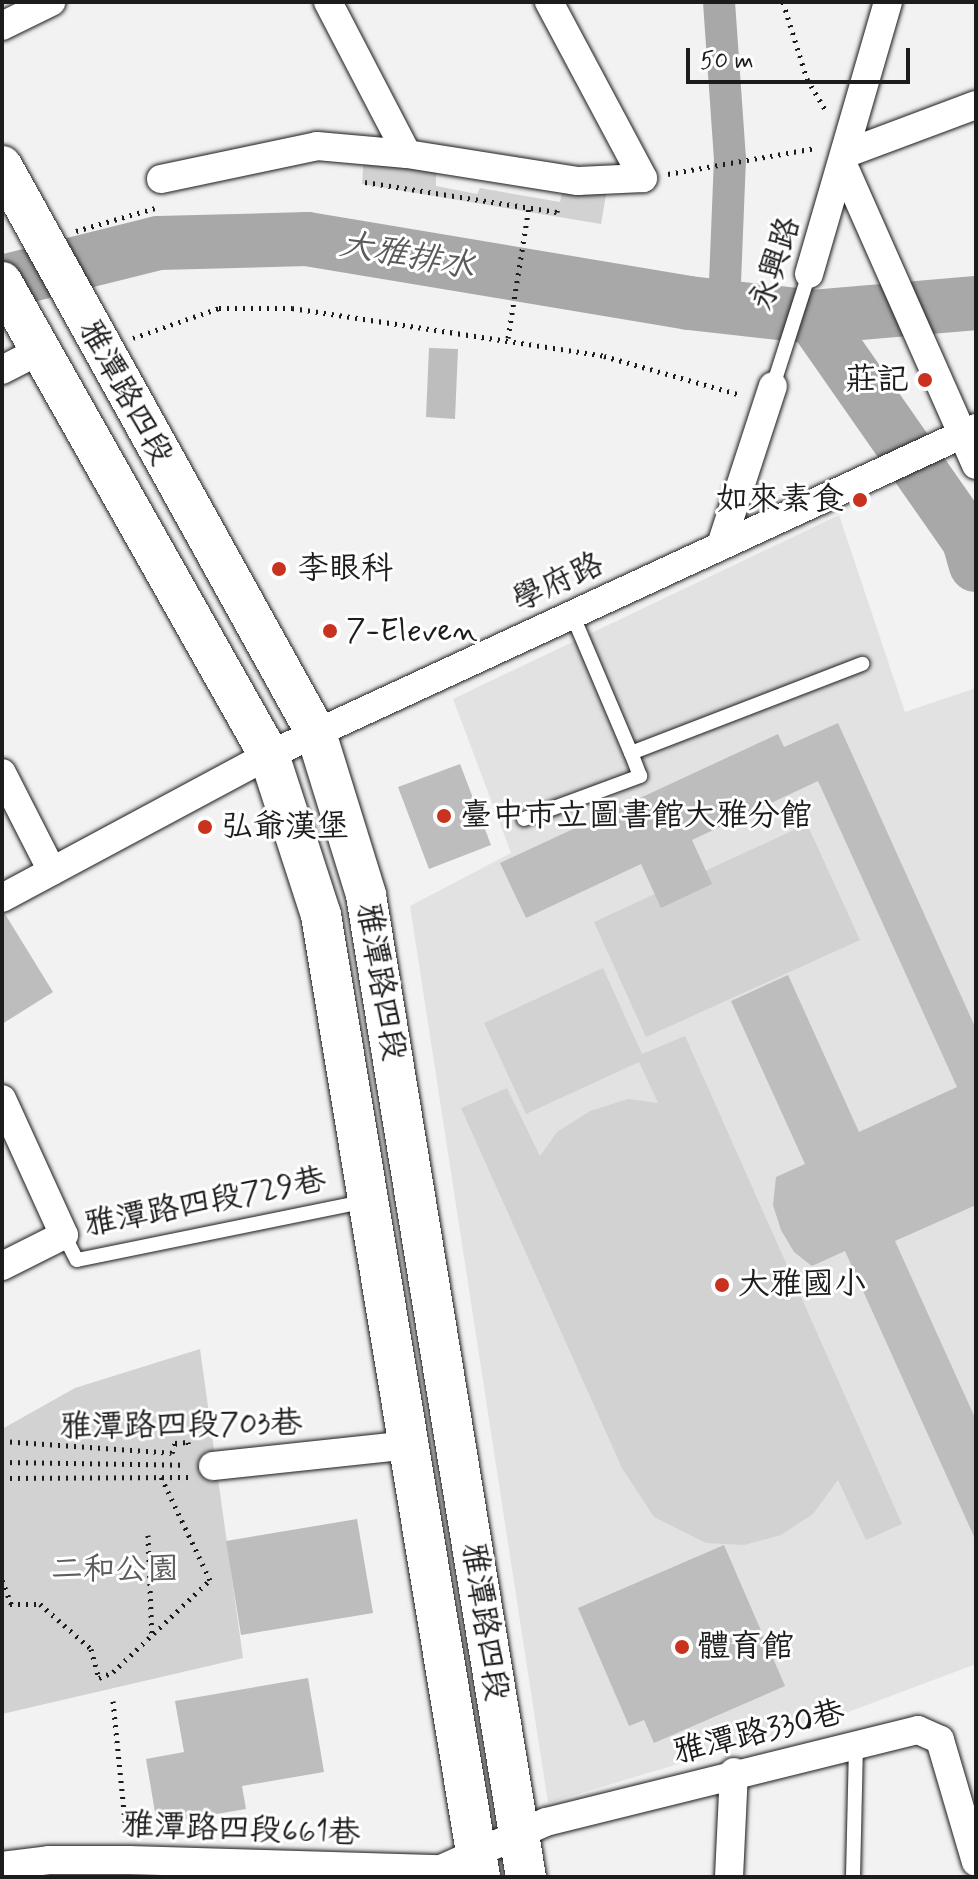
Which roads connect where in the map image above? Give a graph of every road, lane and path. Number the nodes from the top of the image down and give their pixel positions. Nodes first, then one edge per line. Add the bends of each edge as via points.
1 (51, 2) edge
2 (328, 2) edge
3 (549, 2) edge
4 (783, 2) edge
5 (888, 2) edge
6 (2, 26) edge
7 (976, 105) edge
8 (407, 154) junction
9 (845, 154) junction
10 (2, 166) edge
11 (564, 178) junction
12 (643, 178) junction
13 (352, 180) dead end
14 (161, 192) joint
15 (529, 207) junction
16 (52, 235) junction
17 (809, 274) joint
18 (2, 282) edge
19 (508, 338) junction
20 (36, 341) junction
21 (124, 341) dead end
22 (2, 370) edge
23 (771, 395) junction
24 (968, 431) edge
25 (976, 465) edge
26 (721, 545) junction
27 (572, 614) junction
28 (862, 664) dead end
29 (316, 733) junction
30 (631, 753) junction
31 (269, 755) junction
32 (2, 773) edge
33 (524, 819) dead end
34 (52, 871) junction
35 (2, 898) edge
36 (2, 1099) edge
37 (369, 1201) junction
38 (64, 1235) junction
39 (2, 1266) edge
40 (2, 1441) edge
41 (410, 1445) junction
42 (2, 1462) edge
43 (203, 1466) junction
44 (161, 1477) junction
45 (2, 1478) edge
46 (148, 1535) dead end
47 (2, 1580) edge
48 (2, 1604) edge
49 (11, 1604) junction
50 (152, 1637) junction
51 (113, 1701) dead end
52 (856, 1744) junction
53 (734, 1772) junction
54 (519, 1837) junction
55 (976, 1862) edge
56 (2, 1866) edge
57 (136, 1867) edge
58 (478, 1867) edge
59 (526, 1877) edge
60 (729, 1877) edge
61 (853, 1877) edge

1 - 6 street
2 - 8 street
3 - 12 street
4 - 9 path via 807,79
5 - 9 street, 永興路
7 - 9 street
8 - 11 street
8 - 14 street via 317,146
9 - 12 path via 739,161
9 - 17 street, 永興路
9 - 24 street via 906,309
10 - 16 street, 雅潭路四段
11 - 12 street
11 - 15 path via 557,212
13 - 15 path
14 - 16 path
15 - 19 path
16 - 29 street, 雅潭路四段 via 81,316
17 - 23 lane, 永興路
18 - 20 street, 雅潭路四段
19 - 21 path via 351,314 246,306 219,308
19 - 23 path
20 - 22 street
20 - 31 street, 雅潭路四段
23 - 26 street, 永興路
24 - 25 street
24 - 26 street, 學府路
26 - 27 street, 學府路
27 - 29 street, 學府路
27 - 30 lane
28 - 30 lane
29 - 31 street, 學府路
29 - 54 street, 雅潭路四段 via 366,895
30 - 33 lane via 640,776
31 - 34 street, 學府路
31 - 37 street, 雅潭路四段 via 321,915
32 - 34 street
34 - 35 street, 學府路
36 - 38 street
37 - 38 lane, 雅潭路四段729巷 via 77,1260
37 - 41 street, 雅潭路四段
38 - 39 street
40 - 43 path via 172,1453 175,1443 188,1442
41 - 43 street, 雅潭路四段703巷
41 - 58 street, 雅潭路四段
42 - 43 path, 雅潭路四段703巷
43 - 44 path via 191,1477
44 - 45 path
44 - 50 path via 210,1580
46 - 50 path
47 - 49 path
48 - 49 path
49 - 50 path via 40,1604 91,1649 99,1678
51 - 57 path
52 - 53 street, 雅潭路330巷
52 - 55 street, 雅潭路330巷 via 918,1730 940,1740
52 - 61 lane
53 - 54 street, 雅潭路330巷 via 546,1822
53 - 60 street
54 - 58 street, 雅潭路330巷
54 - 59 street, 雅潭路四段
56 - 57 street, 雅潭路四段661巷 via 49,1860
57 - 58 street, 雅潭路四段661巷

